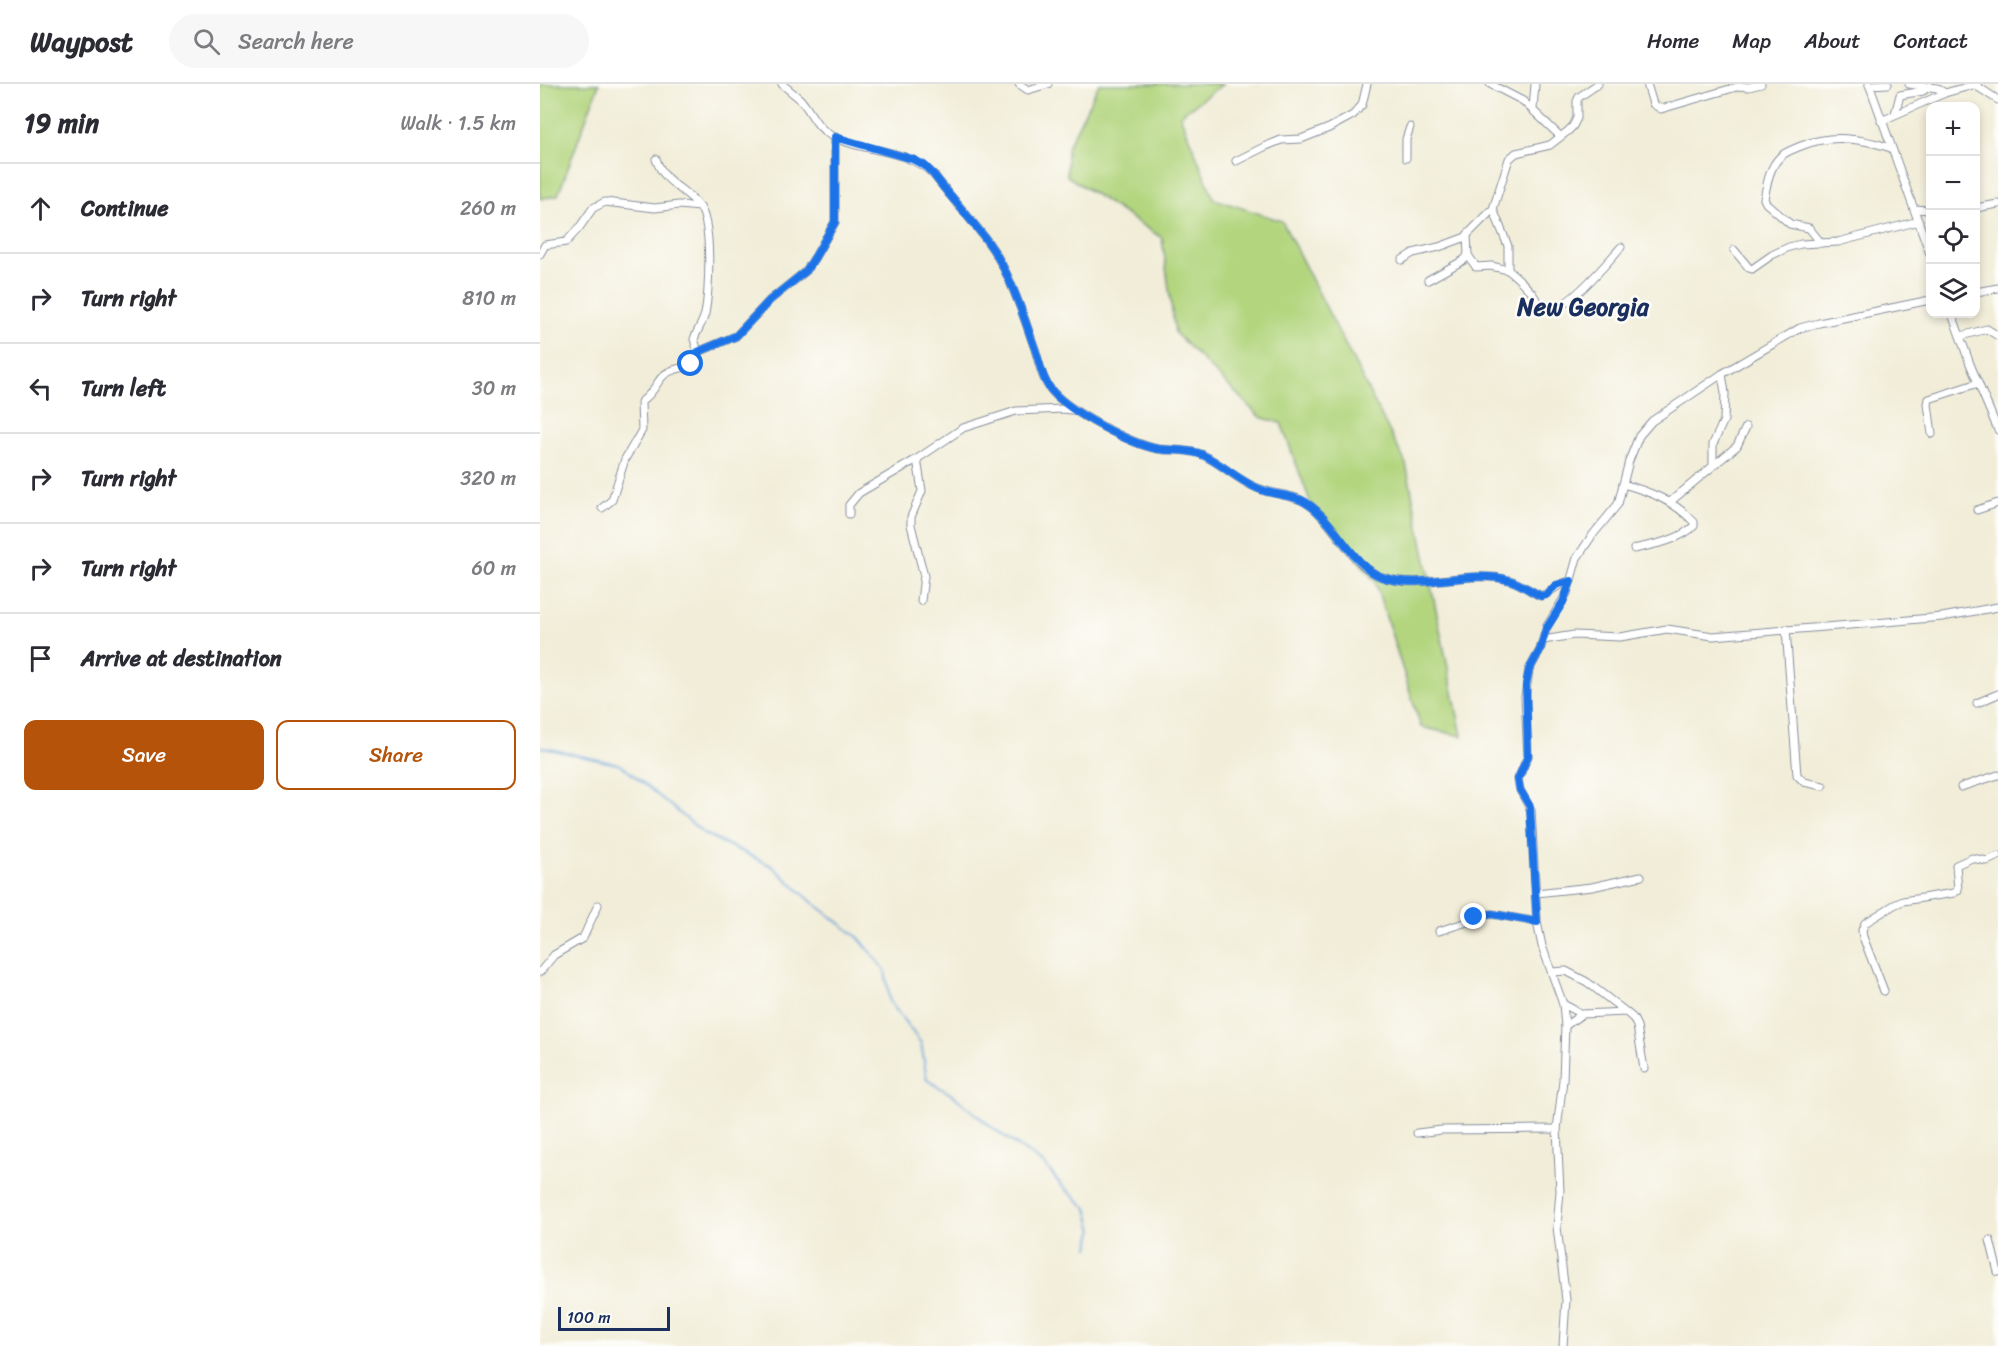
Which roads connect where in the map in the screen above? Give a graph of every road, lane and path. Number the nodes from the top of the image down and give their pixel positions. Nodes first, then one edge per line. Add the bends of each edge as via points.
1 (782, 84) edge
2 (1019, 84) edge
3 (1048, 84) edge
4 (1367, 84) edge
5 (1490, 84) edge
6 (1535, 84) edge
7 (1598, 84) edge
8 (1647, 84) edge
9 (1761, 84) edge
10 (1888, 84) edge
11 (1909, 84) edge
12 (1976, 84) edge
13 (1869, 85) edge
14 (1930, 86) junction
15 (1945, 93) junction
16 (1998, 100) edge
17 (1533, 109) junction
18 (1894, 114) junction
19 (1881, 121) junction
20 (1410, 128) dead end
21 (1560, 136) junction
22 (835, 137) junction
23 (1891, 148) junction
24 (1406, 158) dead end
25 (656, 159) dead end
26 (1236, 161) dead end
27 (1998, 204) edge
28 (700, 207) junction
29 (1980, 207) edge
30 (1493, 209) junction
31 (1914, 209) junction
32 (1926, 210) edge
33 (1919, 222) junction
34 (1466, 237) junction
35 (1926, 242) edge
36 (1821, 243) junction
37 (1621, 247) dead end
38 (1734, 250) dead end
39 (540, 254) edge
40 (1468, 255) junction
41 (1402, 260) dead end
42 (1508, 270) junction
43 (1428, 280) dead end
44 (1998, 288) edge
45 (1980, 291) edge
46 (1926, 301) edge
47 (1954, 318) edge
48 (1998, 326) edge
49 (1987, 329) junction
50 (1961, 336) junction
51 (1998, 336) edge
52 (698, 352) junction
53 (1970, 364) junction
54 (1722, 374) junction
55 (1079, 413) junction
56 (1746, 427) dead end
57 (1998, 430) edge
58 (1932, 434) dead end
59 (916, 459) junction
60 (1713, 464) junction
61 (1623, 484) junction
62 (1670, 502) junction
63 (1998, 503) edge
64 (603, 508) dead end
65 (1977, 510) dead end
66 (849, 514) dead end
67 (1634, 549) dead end
68 (1571, 581) junction
69 (921, 601) dead end
70 (1998, 608) edge
71 (1786, 629) junction
72 (1543, 640) junction
73 (1998, 694) edge
74 (1977, 703) dead end
75 (1998, 775) edge
76 (1823, 786) dead end
77 (1961, 786) dead end
78 (1998, 856) edge
79 (1641, 876) dead end
80 (1536, 893) junction
81 (598, 905) dead end
82 (1537, 922) junction
83 (1439, 931) dead end
84 (540, 972) edge
85 (1552, 972) junction
86 (1884, 991) dead end
87 (1563, 1004) junction
88 (1626, 1012) junction
89 (1582, 1014) junction
90 (1564, 1026) junction
91 (1644, 1069) dead end
92 (1557, 1129) junction
93 (1416, 1133) dead end
94 (1990, 1240) dead end
95 (1998, 1272) edge
96 (1563, 1346) edge

1 - 22 street via 800,100 819,127
2 - 3 street via 1028,90
4 - 26 street via 1362,105 1353,116 1296,140 1281,140
5 - 17 street
6 - 17 street
7 - 21 street via 1579,97 1574,126
8 - 9 street via 1653,104 1661,109 1740,86
10 - 13 street
11 - 14 street
12 - 15 street
12 - 16 street
13 - 19 street
14 - 15 street
14 - 18 street via 1900,95
15 - 18 street
17 - 21 street
18 - 19 street
19 - 23 street
20 - 24 street
21 - 30 street via 1550,145 1516,153 1509,159
22 - 52 street via 835,222 815,257 806,271 770,300 736,336
22 - 55 street via 912,159 934,175 1002,263 1044,378 1065,404
23 - 31 street
23 - 36 street via 1863,140 1833,138 1809,143 1779,157 1769,173 1764,199 1790,224 1809,228
25 - 28 street via 668,181
27 - 29 street
28 - 39 street via 655,208 605,202 593,208 566,242 546,245
28 - 52 street via 707,221 709,248 705,310 694,339
30 - 34 street
30 - 42 street via 1508,246
31 - 32 street
31 - 33 street
33 - 35 street
33 - 36 street
34 - 40 street
34 - 41 street
36 - 38 street via 1789,247 1752,269
37 - 42 street via 1583,289 1550,311 1540,306
40 - 42 street via 1476,267
40 - 43 street
44 - 45 street
46 - 54 street via 1808,325
47 - 50 street
48 - 49 street
49 - 50 street
49 - 51 street
50 - 53 street
52 - 64 street via 687,367 662,376 641,402 642,430 625,459 612,500
53 - 57 street
53 - 58 street via 1978,383 1928,400
54 - 60 street via 1724,420 1713,444
54 - 61 street via 1652,421 1640,436
55 - 59 street via 1064,409 1005,414 963,428
55 - 68 street via 1144,446 1202,455 1259,490 1300,500 1318,514 1361,563 1382,577 1412,581 1456,577 1509,580 1541,596 1556,585
56 - 60 street via 1737,446
59 - 66 street via 859,493 849,505
59 - 69 street via 922,491 911,517 924,576
60 - 62 street
61 - 62 street
61 - 68 street via 1618,504 1577,558
62 - 67 street via 1694,526 1672,540
63 - 65 street
68 - 72 street
70 - 71 street via 1941,617
71 - 72 street via 1704,636 1667,629 1620,637 1574,635
71 - 76 street via 1797,775 1804,782
72 - 80 street via 1527,678 1528,756 1518,779 1530,807
73 - 74 street
75 - 77 street
78 - 86 street via 1987,861 1972,858 1956,865 1958,890 1954,893 1894,904 1865,923 1863,937
79 - 80 street
80 - 82 street
81 - 84 street via 583,938 554,955
82 - 83 street via 1492,914
82 - 85 street
85 - 87 street
85 - 88 street via 1566,971 1587,982
87 - 89 street
87 - 90 street
88 - 89 street
88 - 91 street via 1637,1026
89 - 90 street
90 - 92 street
92 - 93 street
92 - 96 street via 1557,1227 1566,1300
94 - 95 street

